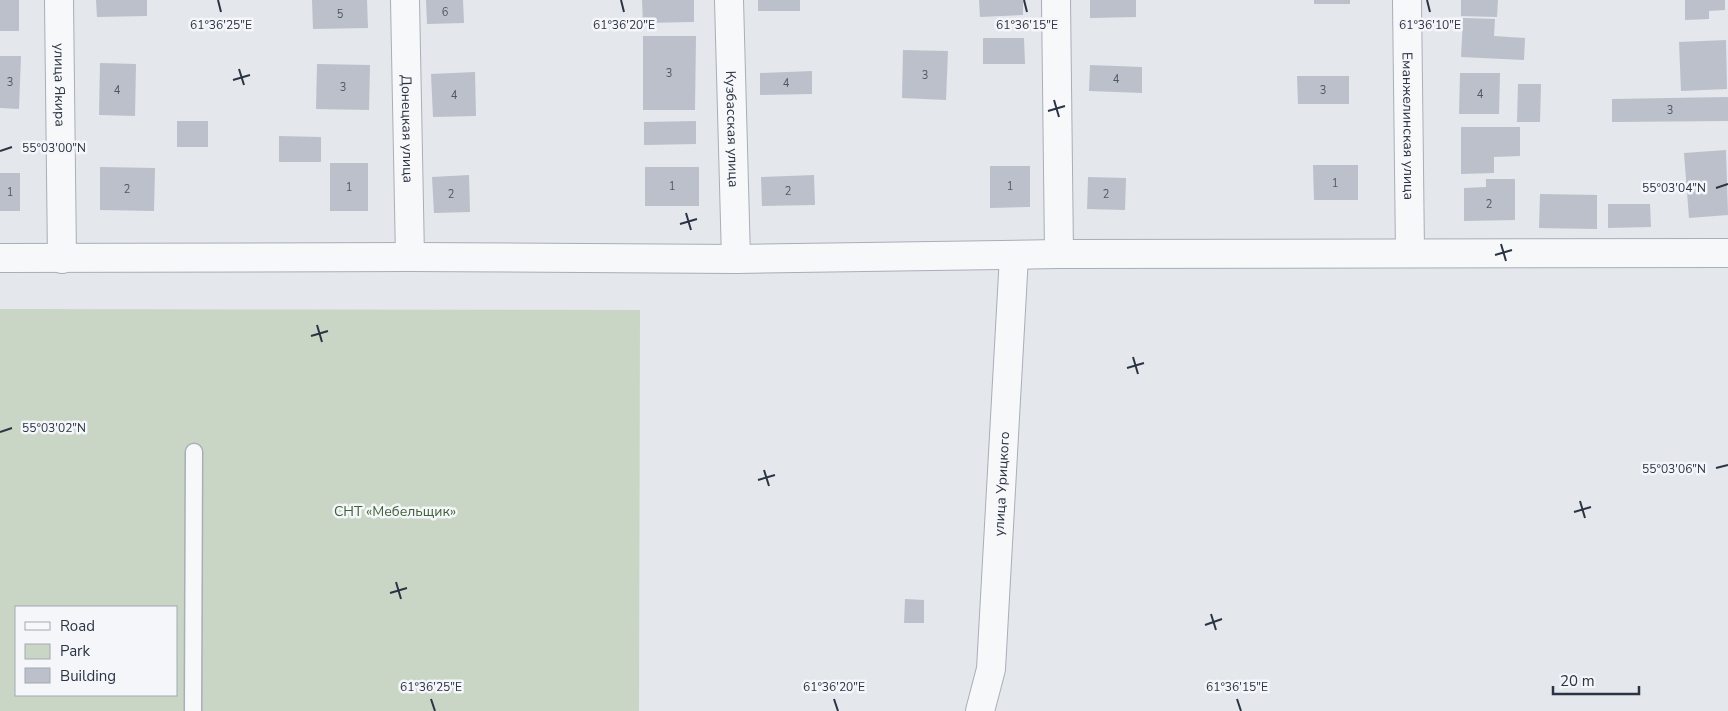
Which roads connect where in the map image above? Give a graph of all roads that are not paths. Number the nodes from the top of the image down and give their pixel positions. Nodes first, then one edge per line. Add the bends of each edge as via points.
1 (59, 0) edge
2 (405, 0) edge
3 (729, 0) edge
4 (1056, 0) edge
5 (1407, 0) edge
6 (1410, 252) junction
7 (1728, 253) edge
8 (1059, 254) junction
9 (410, 256) junction
10 (1014, 256) junction
11 (0, 258) edge
12 (736, 258) junction
13 (62, 259) junction
14 (194, 452) dead end
15 (193, 711) edge
16 (980, 711) edge

1 - 13 street, улица Якира
2 - 9 street, Донецкая улица
3 - 12 street, Кузбасская улица
4 - 8 street
5 - 6 street, Еманжелинская улица
6 - 7 street
6 - 8 street
8 - 10 street
9 - 12 street
9 - 13 street
10 - 12 street
10 - 16 street, улица Урицкого via 991,669
11 - 13 street
14 - 15 lane

